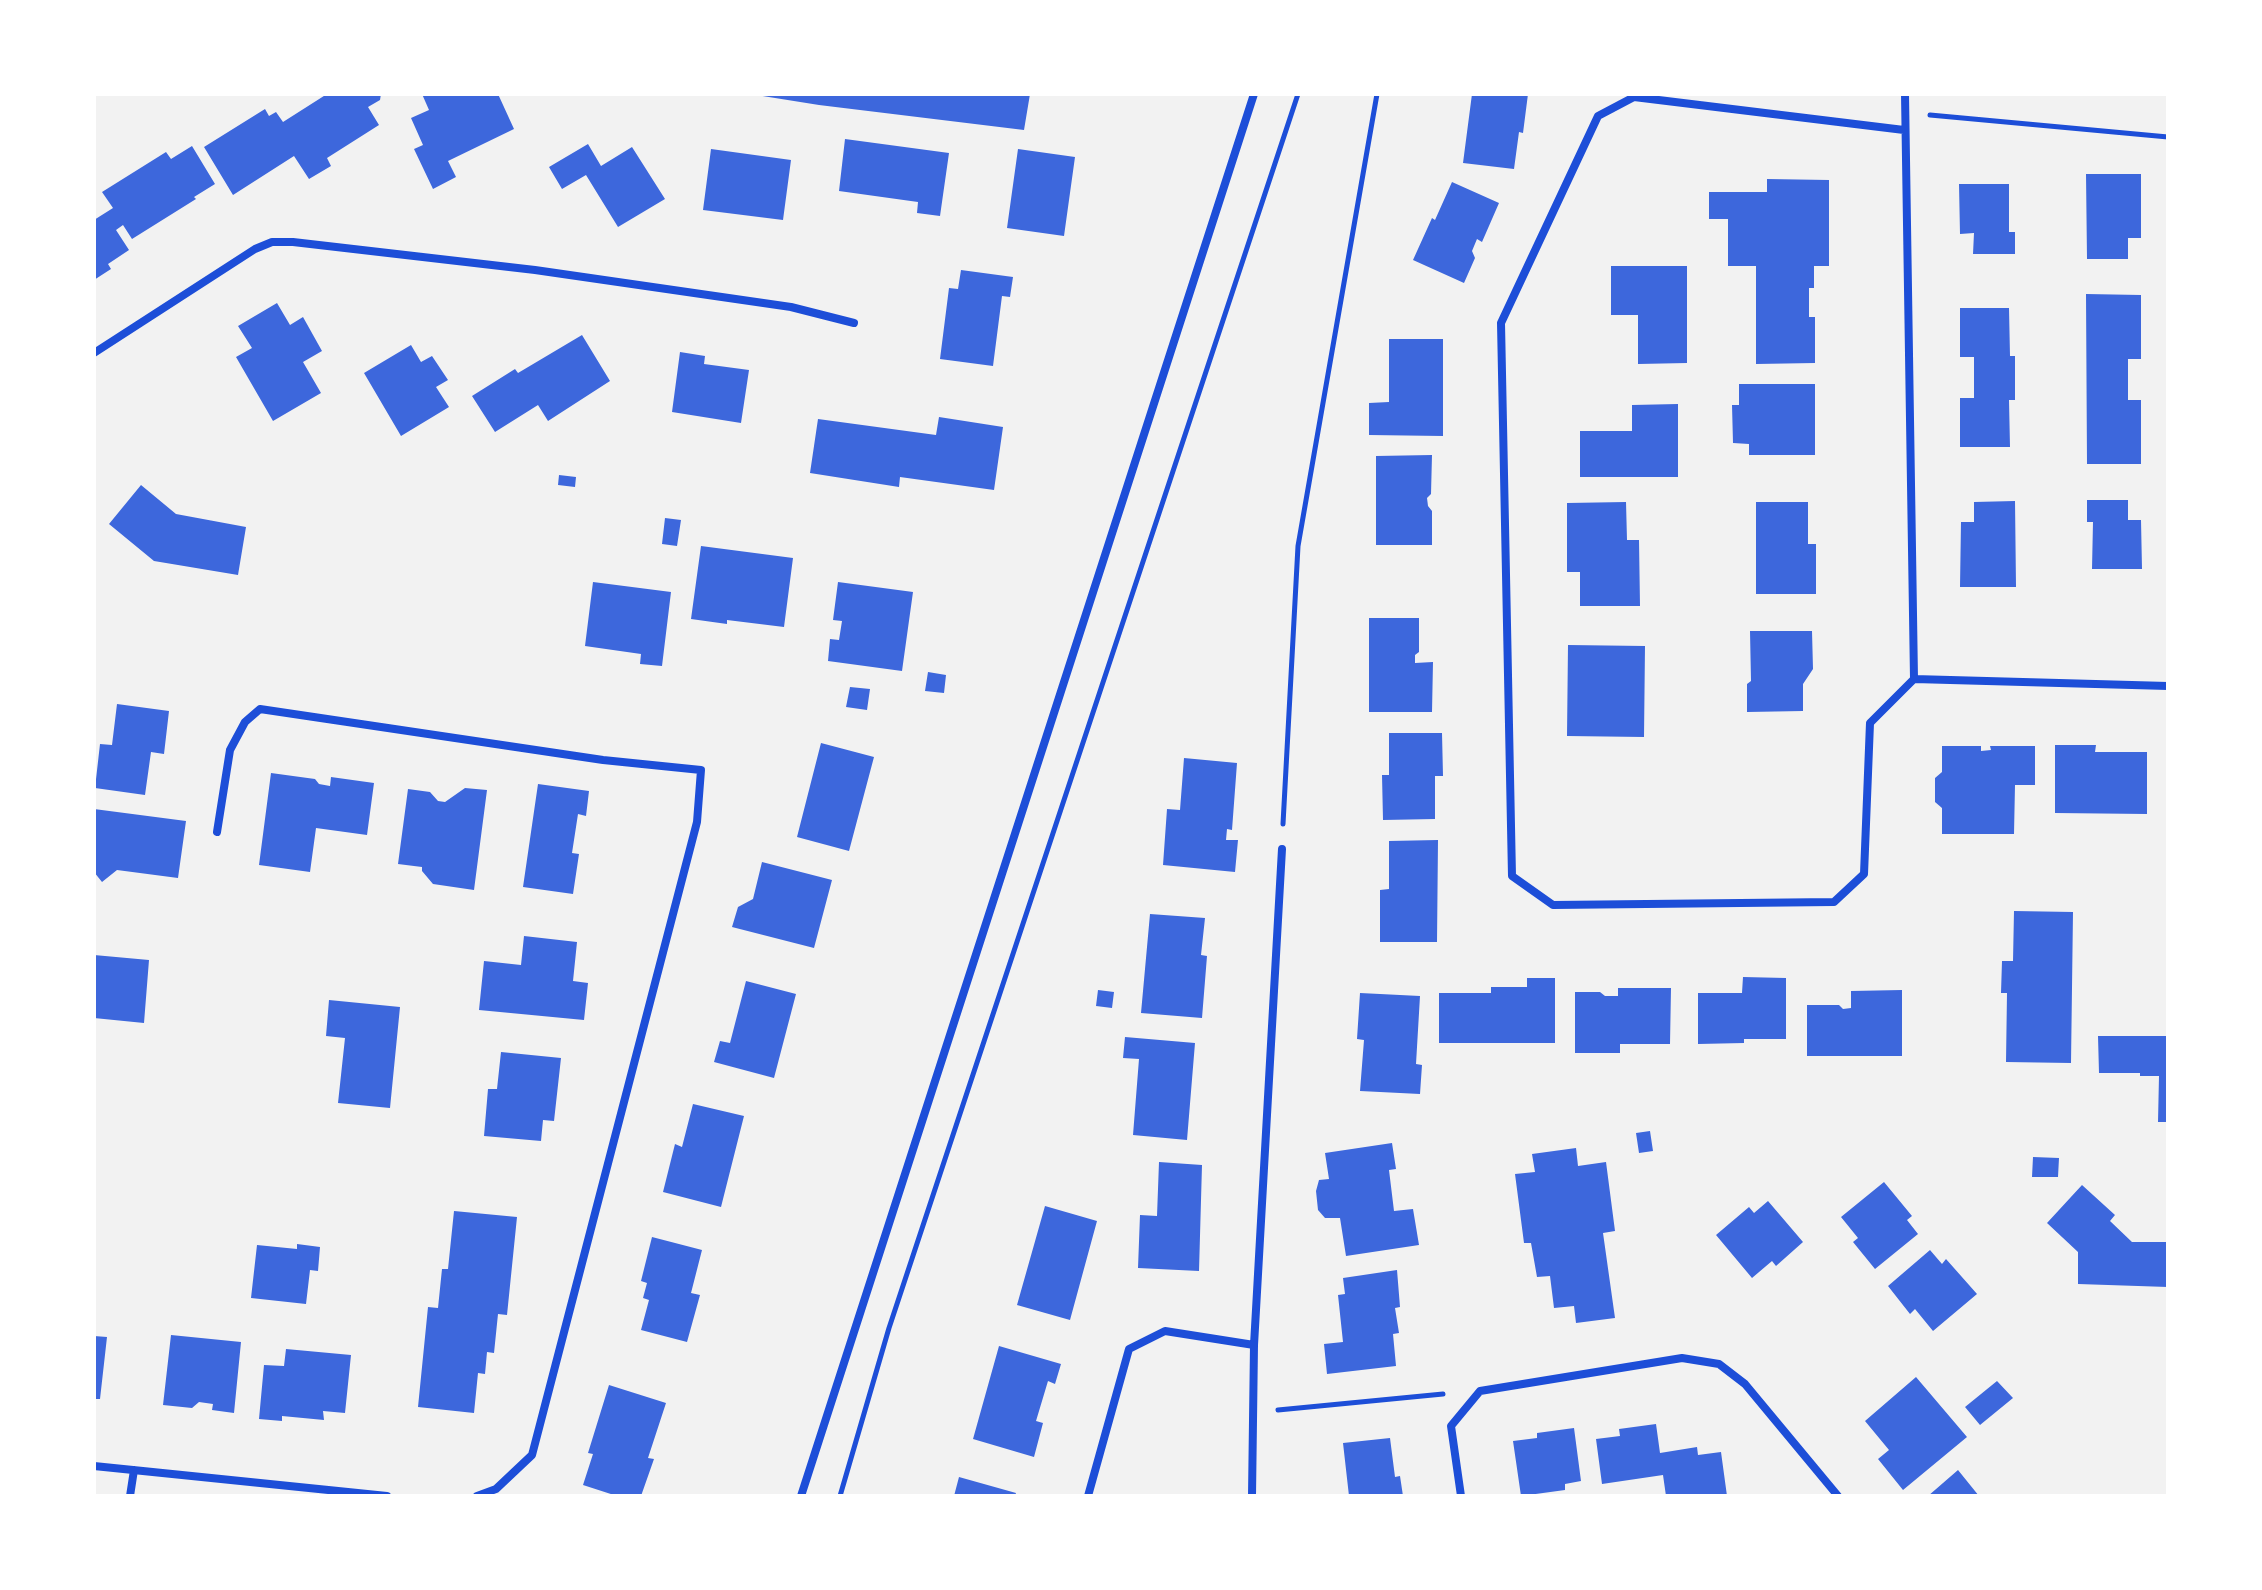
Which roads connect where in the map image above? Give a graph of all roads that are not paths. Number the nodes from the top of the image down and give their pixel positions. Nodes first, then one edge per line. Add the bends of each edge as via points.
1 (1254, 94) edge
2 (1905, 94) edge
3 (1904, 130) junction
4 (854, 323) dead end
5 (94, 353) edge
6 (1914, 679) junction
7 (2168, 686) edge
8 (217, 832) dead end
9 (1282, 849) road end
10 (1254, 1345) junction
11 (94, 1466) edge
12 (134, 1470) junction
13 (130, 1496) edge
14 (387, 1496) edge
15 (477, 1496) edge
16 (801, 1496) edge
17 (1088, 1496) edge
18 (1252, 1496) edge
19 (1461, 1496) edge
20 (1838, 1496) edge

1 - 16 street
2 - 3 street
3 - 6 street
3 - 6 street via 1634,97 1598,116 1501,323 1512,876 1553,905 1834,902 1864,874 1870,723
4 - 5 street via 791,307 535,270 272,242
6 - 7 street
8 - 15 street via 230,750 245,722 260,709 701,770 697,822 532,1455 496,1489
9 - 10 street
10 - 17 street via 1165,1331 1129,1349
10 - 18 street
11 - 12 street
12 - 13 street
12 - 14 street
19 - 20 street via 1451,1426 1480,1391 1682,1358 1719,1364 1745,1384

